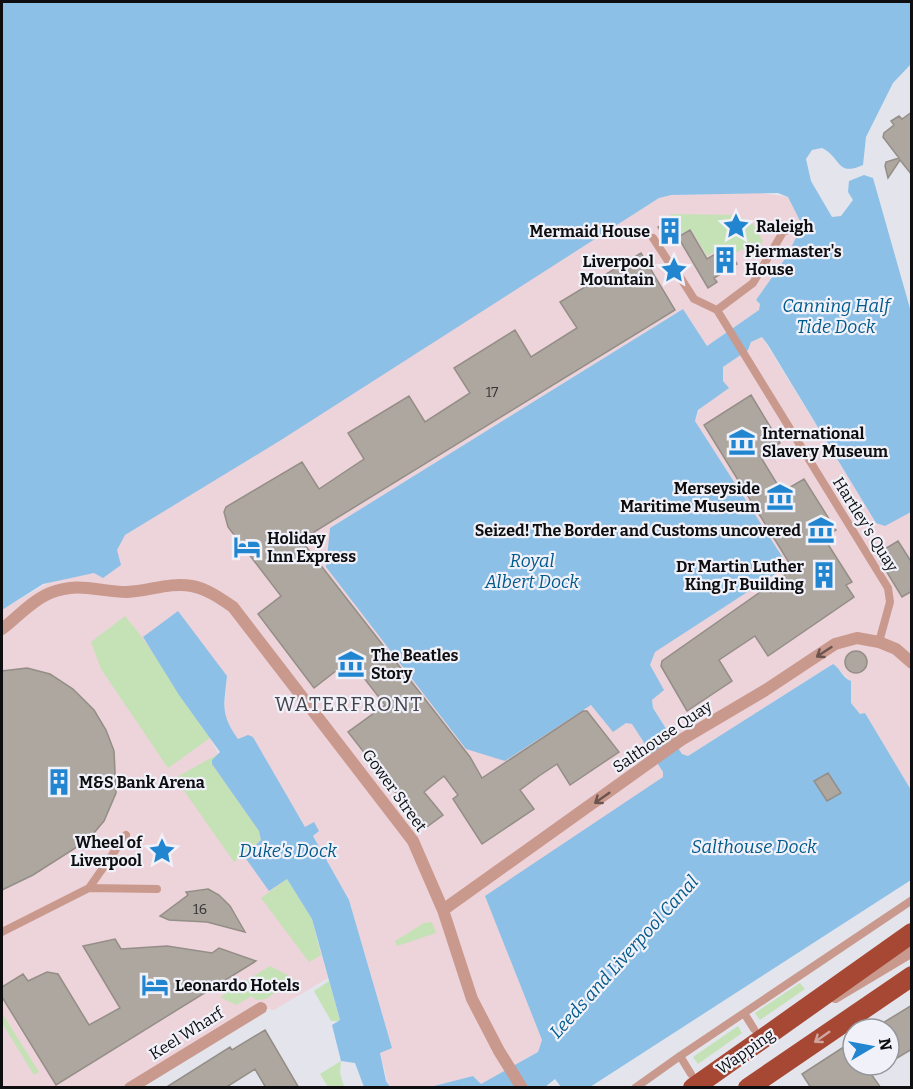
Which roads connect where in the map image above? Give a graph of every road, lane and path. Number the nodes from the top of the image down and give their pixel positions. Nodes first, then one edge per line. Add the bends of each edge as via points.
1 (794, 227) dead end
2 (653, 238) dead end
3 (670, 264) dead end
4 (680, 277) dead end
5 (719, 314) junction
6 (2, 629) edge
7 (879, 642) junction
8 (912, 663) edge
9 (126, 835) dead end
10 (89, 888) junction
11 (157, 889) dead end
12 (912, 900) edge
13 (443, 910) junction
14 (2, 932) edge
15 (912, 933) edge
16 (912, 951) edge
17 (892, 956) junction
18 (908, 978) edge
19 (261, 1008) dead end
20 (744, 1013) junction
21 (754, 1029) dead end
22 (680, 1056) junction
23 (692, 1081) edge
24 (130, 1088) edge
25 (522, 1088) edge
26 (635, 1088) edge
27 (748, 1088) edge

1 - 5 street via 783,232 753,283
2 - 3 street
4 - 5 street via 694,298
5 - 7 street, Hartley's Quay via 888,588 890,602
6 - 13 street, Gower Street via 37,600 74,587 126,592 174,584 194,586 233,607 413,841
7 - 8 street, Salthouse Quay via 896,649
7 -> 13 street, Salthouse Quay via 857,638 835,644 648,762
9 - 10 street
10 - 11 street
10 - 14 street
12 - 20 street
13 - 25 street, Gower Street via 472,999
15 - 17 highway, Wapping
16 - 17 street
17 - 23 highway, Wapping
18 -> 27 highway, Wapping
19 - 24 street, Keel Wharf
20 - 21 street
20 - 22 street
22 - 23 street
22 - 26 street

